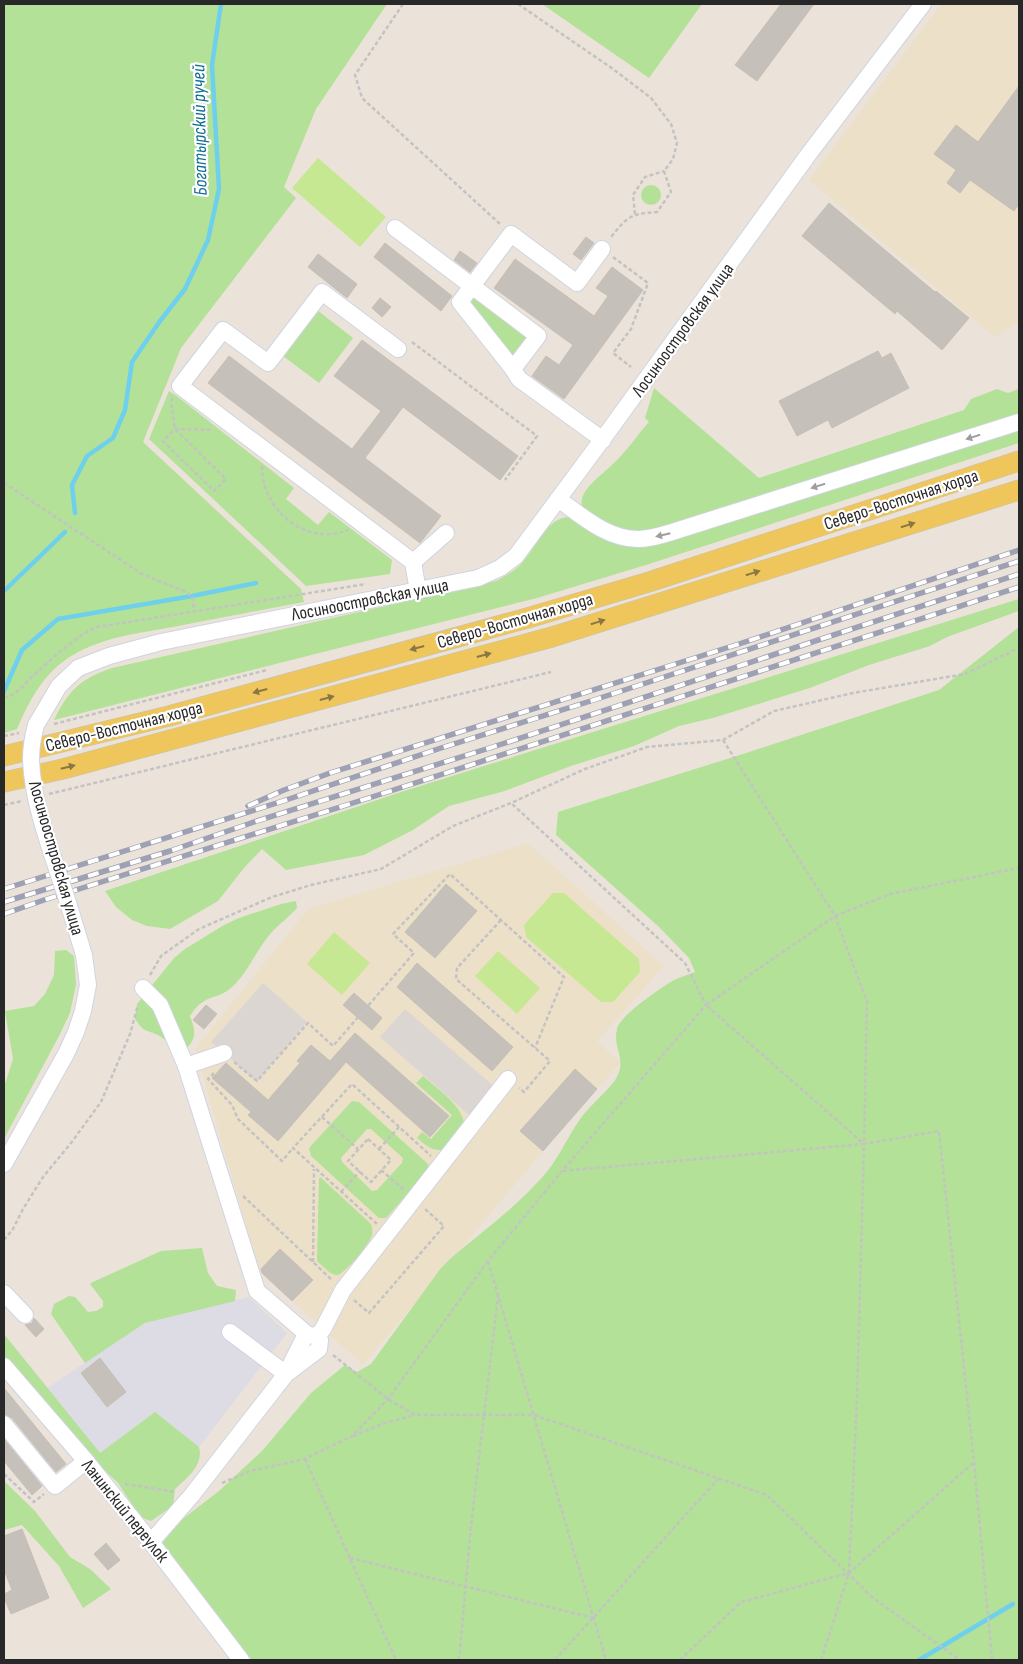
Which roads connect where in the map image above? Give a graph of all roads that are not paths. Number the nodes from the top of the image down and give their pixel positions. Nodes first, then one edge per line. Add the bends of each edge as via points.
1 (923, 4) edge
2 (395, 228) dead end
3 (602, 249) road end
4 (472, 286) junction
5 (398, 349) road end
6 (513, 369) junction
7 (1019, 422) edge
8 (603, 440) junction
9 (1019, 461) edge
10 (1019, 490) edge
11 (558, 499) junction
12 (446, 533) dead end
13 (413, 562) junction
14 (418, 591) junction
15 (4, 756) edge
16 (4, 782) edge
17 (142, 988) road end
18 (224, 1053) road end
19 (186, 1066) junction
20 (508, 1079) road end
21 (4, 1164) edge
22 (4, 1293) edge
23 (25, 1315) dead end
24 (230, 1332) dead end
25 (315, 1339) junction
26 (4, 1366) edge
27 (286, 1374) junction
28 (4, 1424) edge
29 (86, 1461) junction
30 (151, 1542) junction
31 (241, 1660) edge

1 - 8 street, Лосиноостровская улица via 808,154
2 - 4 street
3 - 4 street via 577,282 511,234
4 - 6 street via 460,302
4 - 6 street via 538,336
5 - 13 street via 322,292 268,364 223,330 180,386
6 - 8 street via 519,379
7 -> 11 street via 650,538 626,538 613,534
8 - 11 street, Лосиноостровская улица
9 -> 15 main road, Северо-Восточная хорда via 531,617 169,716
16 -> 10 main road, Северо-Восточная хорда via 64,769 552,637
11 - 14 street, Лосиноостровская улица via 516,556 500,568 478,578
12 - 13 street
13 - 14 street
14 - 21 street, Лосиноостровская улица, bridge via 161,642 78,668 59,686 36,725 31,758 32,780 84,955 88,984 83,1011 66,1054
17 - 19 street via 160,1005
18 - 19 street
19 - 25 street via 257,1291
20 - 25 street via 343,1290
22 - 23 street
24 - 27 street
25 - 27 street via 319,1349
26 - 29 street, Ланинский переулок
27 - 30 street via 192,1495
28 - 29 street via 55,1486
29 - 30 street, Ланинский переулок
30 - 31 street, Ланинский переулок

